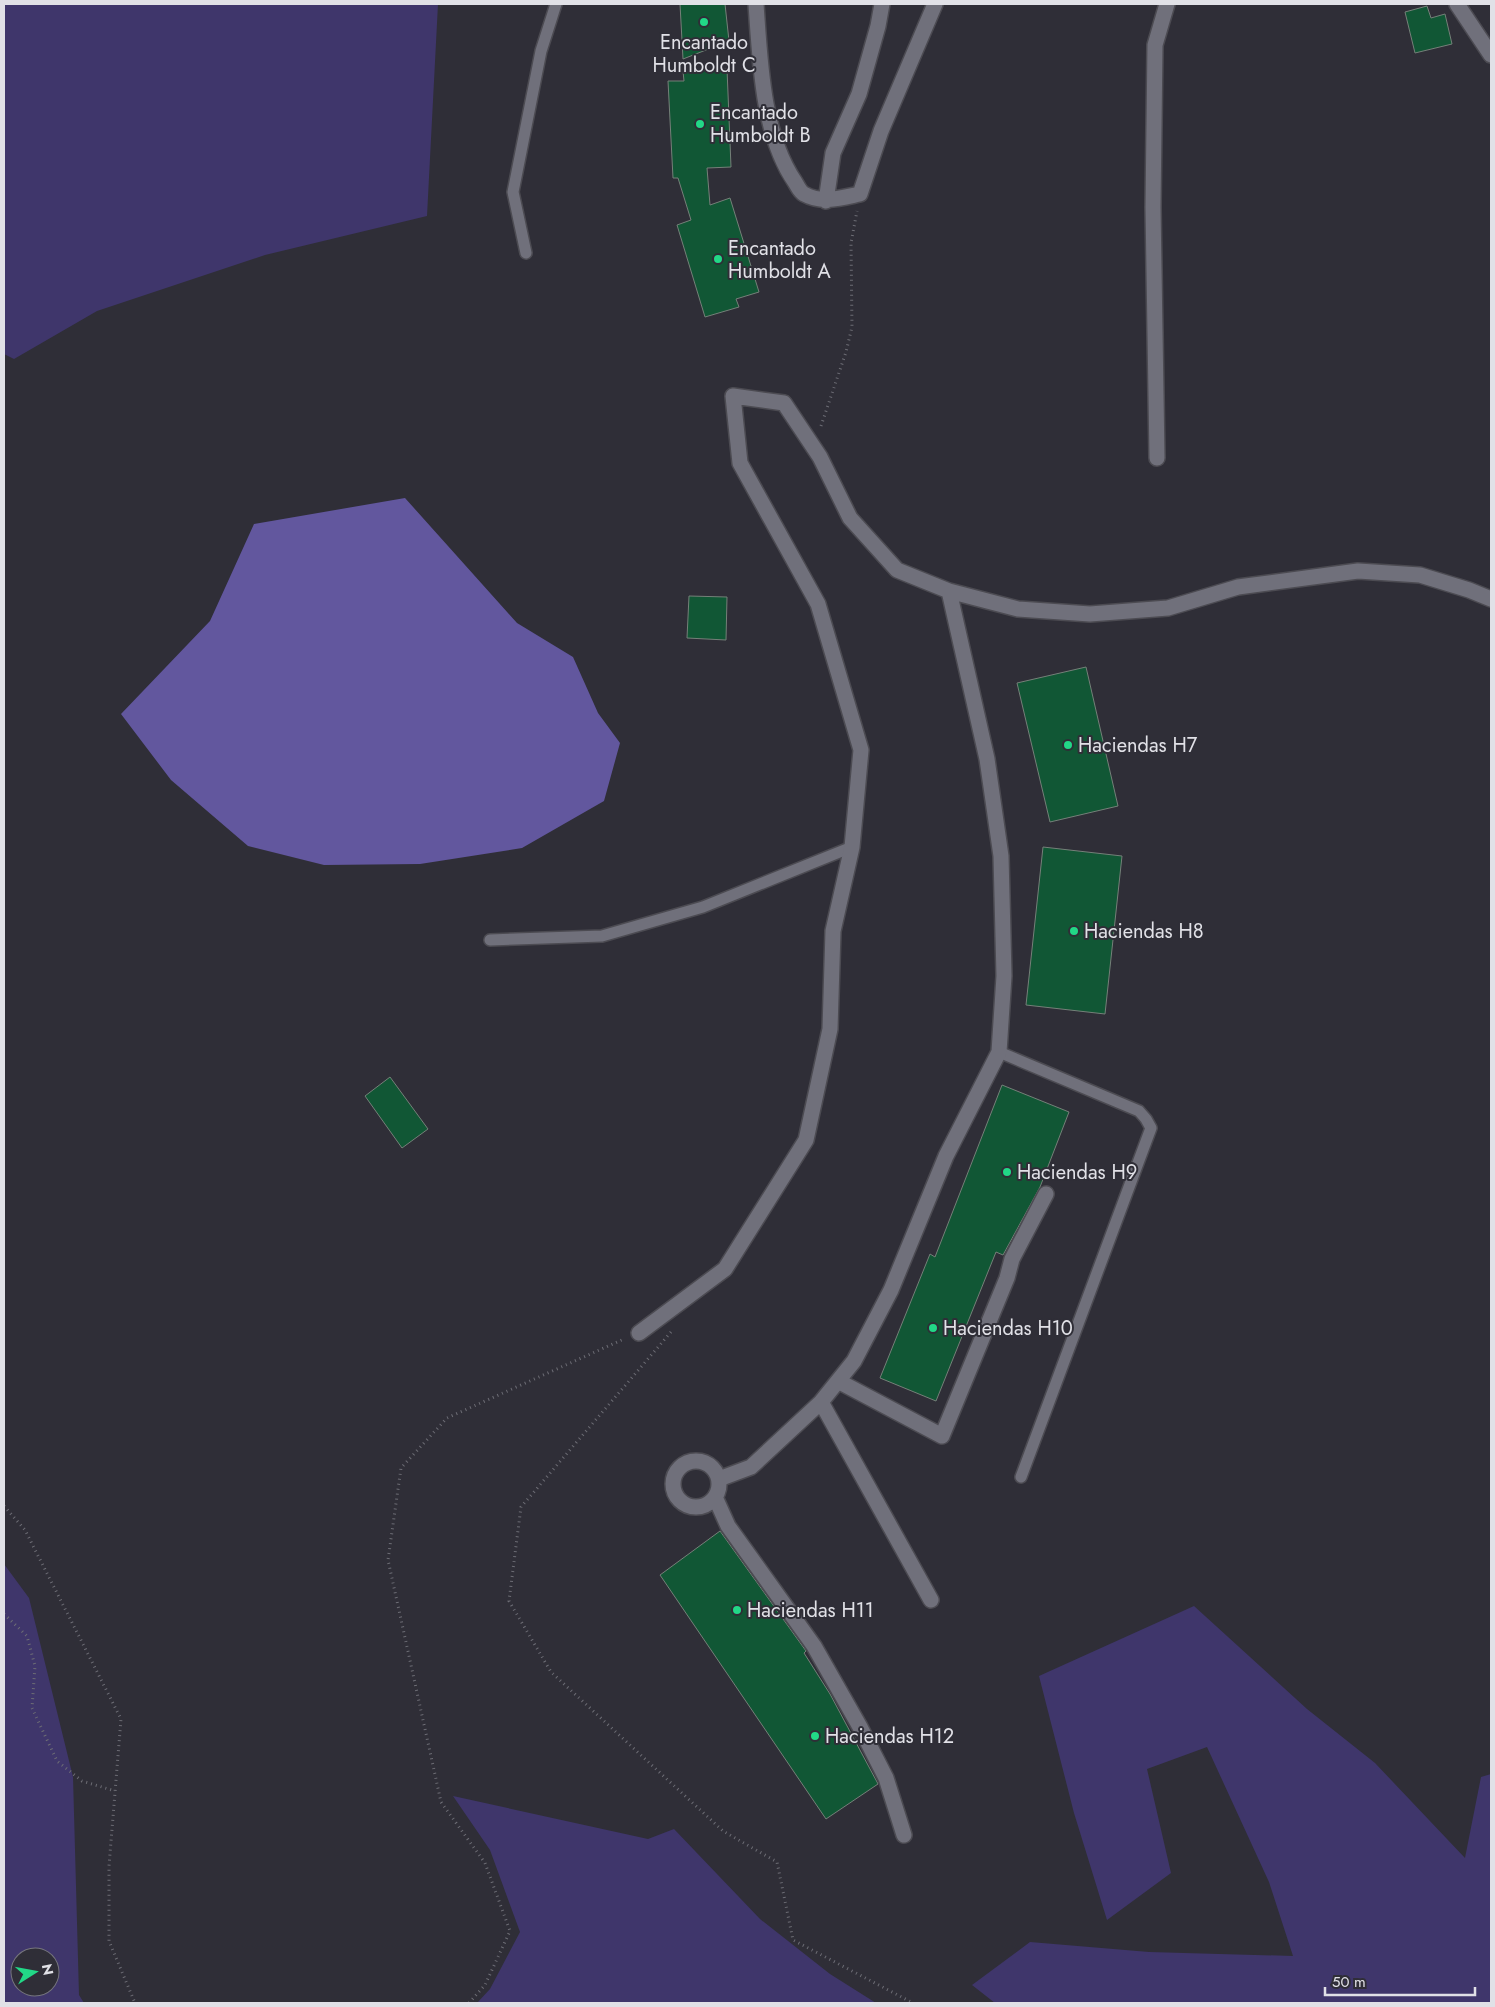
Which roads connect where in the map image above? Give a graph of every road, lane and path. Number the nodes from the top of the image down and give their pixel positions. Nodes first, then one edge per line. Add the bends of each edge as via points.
1 (556, 4) edge
2 (756, 4) edge
3 (882, 4) edge
4 (935, 4) edge
5 (1167, 4) edge
6 (1457, 4) edge
7 (1491, 55) edge
8 (860, 194) junction
9 (826, 201) junction
10 (526, 253) dead end
11 (820, 457) junction
12 (1157, 458) dead end
13 (949, 591) junction
14 (1491, 600) edge
15 (852, 847) junction
16 (490, 940) dead end
17 (1000, 1052) junction
18 (1046, 1194) dead end
19 (674, 1329) dead end
20 (639, 1333) joint
21 (838, 1381) junction
22 (821, 1402) junction
23 (1021, 1477) dead end
24 (719, 1480) junction
25 (715, 1497) junction
26 (4, 1506) edge
27 (931, 1600) dead end
28 (4, 1614) edge
29 (115, 1791) junction
30 (904, 1835) dead end
31 (135, 2003) edge
32 (469, 2003) edge
33 (913, 2003) edge

1 - 10 lane via 541,51 513,192
2 - 9 street via 759,52 771,128 788,171 803,193
3 - 9 street via 859,94 833,153
4 - 8 street via 881,131
5 - 12 street via 1155,45 1153,207
6 - 7 street
8 - 9 street
8 - 11 path via 851,243 852,327 821,426
11 - 13 street via 850,518 897,570
11 - 15 street via 784,403 733,396 740,463 818,604 861,750
13 - 14 street via 1018,609 1090,614 1168,608 1238,587 1358,571 1420,575
13 - 17 street via 987,759 1001,856 1004,976
15 - 16 lane via 703,907 602,936
15 - 20 street via 833,931 830,1029 806,1140 726,1269
17 - 21 street via 946,1156 891,1290 854,1361
17 - 23 lane via 1139,1111 1151,1128
18 - 21 street via 1012,1259 942,1436
19 - 33 path via 521,1507 509,1601 551,1672 723,1831 777,1862 792,1940
20 - 32 path via 447,1418 401,1468 388,1560 441,1802 485,1862 510,1931 486,1985
21 - 22 street
22 - 24 street via 751,1467
22 - 27 street
24 - 25 street
24 - 25 street via 711,1466 696,1460 681,1465 673,1479 675,1494 687,1505 702,1506
25 - 30 street via 728,1526 814,1646 855,1719 886,1778
26 - 29 path via 25,1530 121,1719
28 - 29 path via 28,1636 35,1666 32,1708 57,1761 82,1782
29 - 31 path via 108,1941

